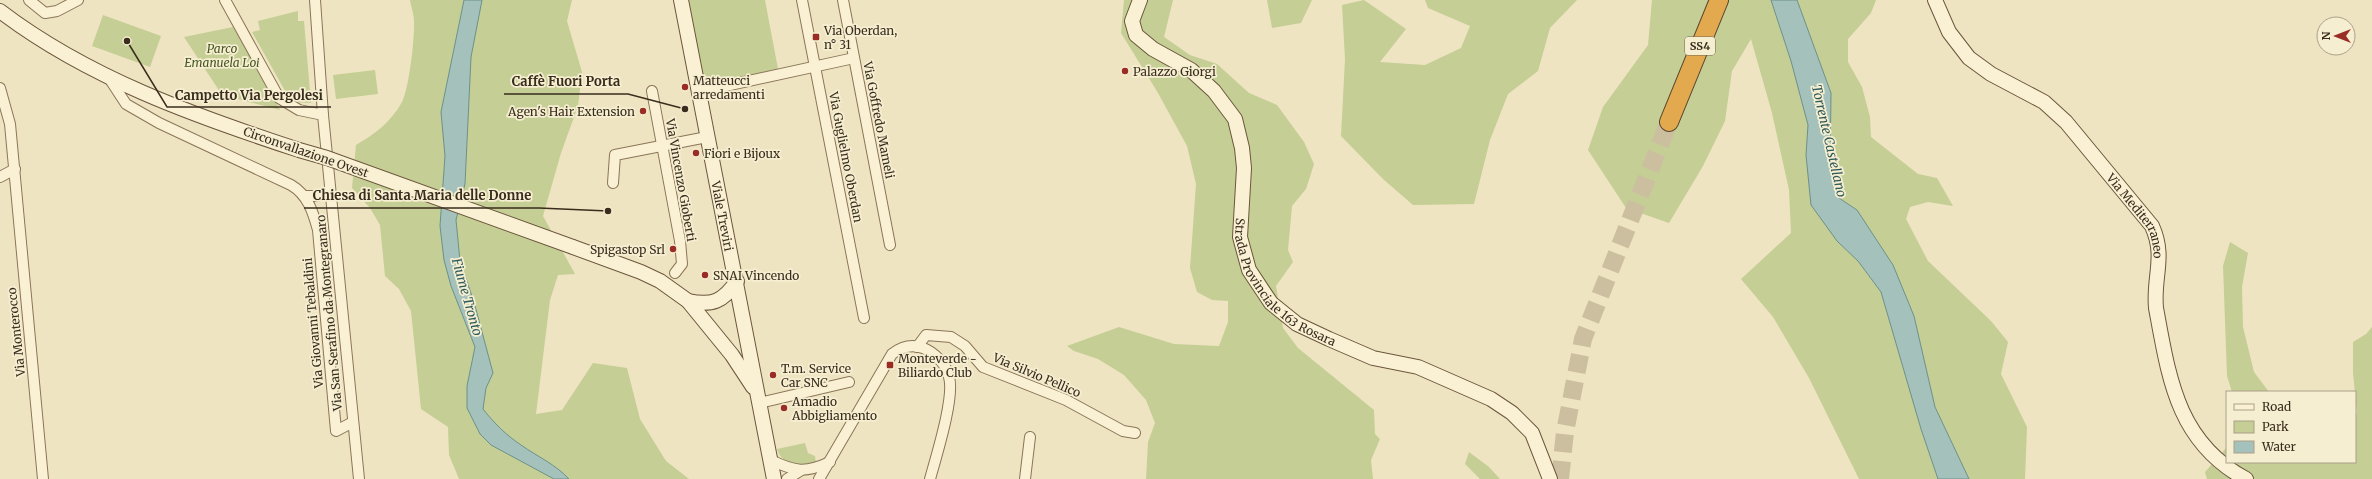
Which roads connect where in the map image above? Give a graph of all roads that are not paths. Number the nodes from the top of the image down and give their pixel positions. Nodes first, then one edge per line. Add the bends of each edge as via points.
1 (29, 0) edge
2 (78, 0) edge
3 (225, 0) edge
4 (315, 0) edge
5 (680, 0) edge
6 (802, 0) edge
7 (843, 0) edge
8 (1140, 0) edge
9 (1719, 0) edge
10 (1935, 0) edge
11 (0, 11) edge
12 (854, 58) junction
13 (815, 65) junction
14 (109, 78) junction
15 (0, 88) edge
16 (652, 91) dead end
17 (698, 92) junction
18 (2, 102) edge
19 (323, 115) junction
20 (1669, 122) tunnel mouth
21 (707, 137) junction
22 (662, 146) junction
23 (15, 169) junction
24 (0, 177) edge
25 (613, 183) dead end
26 (330, 191) junction
27 (305, 196) junction
28 (890, 245) dead end
29 (675, 272) dead end
30 (737, 281) junction
31 (688, 301) junction
32 (864, 318) dead end
33 (917, 347) junction
34 (849, 382) dead end
35 (758, 398) junction
36 (352, 422) junction
37 (1135, 433) dead end
38 (1030, 437) dead end
39 (771, 460) junction
40 (830, 462) junction
41 (800, 471) junction
42 (43, 479) edge
43 (359, 479) edge
44 (774, 479) edge
45 (787, 479) edge
46 (819, 479) edge
47 (930, 479) edge
48 (1025, 479) edge
49 (1550, 479) edge
50 (2246, 479) edge

1 - 2 street via 45,13 57,11
3 - 19 street via 279,98 299,110
4 - 19 street, Via San Serafino da Montegranaro
5 - 17 street, Viale Treviri
6 - 13 street, Via Guglielmo Oberdan
7 - 12 street, Via Goffredo Mameli
8 - 49 street, Strada Provinciale 163 Rosara via 1132,22 1136,35 1153,49 1191,70 1214,91 1235,119 1244,168 1240,237 1249,270 1271,303 1297,324 1328,339 1373,358 1418,367 1490,399 1512,413 1532,433
9 - 20 highway, SS4
10 - 50 street, Via Mediterraneo via 1949,32 1969,58 1991,74 2044,102 2066,122 2152,226 2159,240 2160,259 2155,293 2156,308 2177,401 2192,429 2211,453 2232,472
11 - 14 street, Circonvallazione Ovest via 49,44
12 - 13 street
12 - 28 street, Via Goffredo Mameli
13 - 17 street
13 - 32 street, Via Guglielmo Oberdan
14 - 27 street, Via Giovanni Tebaldini via 126,104 159,123 291,185
14 - 31 street, Circonvallazione Ovest, bridge via 165,102 641,272
15 - 18 street, Via Monterocco
16 - 22 street, Via Vincenzo Gioberti
17 - 21 street, Viale Treviri
18 - 23 street, Via Monterocco via 10,124
19 - 26 street, Via San Serafino da Montegranaro
21 - 22 street
21 - 30 street, Viale Treviri
22 - 25 street via 615,156
22 - 29 street, Via Vincenzo Gioberti via 680,241 682,264
23 - 24 street
23 - 42 street, Via Monterocco
26 - 27 street via 317,196
26 - 36 street, Via San Serafino da Montegranaro
27 - 36 street, Via Giovanni Tebaldini via 318,230 336,431
30 - 31 street, Circonvallazione Ovest via 717,302
30 - 35 street, Viale Treviri
31 - 35 street, Circonvallazione Ovest via 732,355
33 - 37 street, Via Silvio Pellico via 926,335 951,337 965,346 983,367 1066,400 1123,431
33 - 40 street via 900,348 892,354
33 - 47 street via 930,350 949,376 948,401
34 - 35 street
35 - 39 street, Viale Treviri
36 - 43 street, Via San Serafino da Montegranaro
38 - 48 street
39 - 41 street
39 - 44 street, Viale Treviri
40 - 41 street via 815,469
40 - 46 street
41 - 45 street

